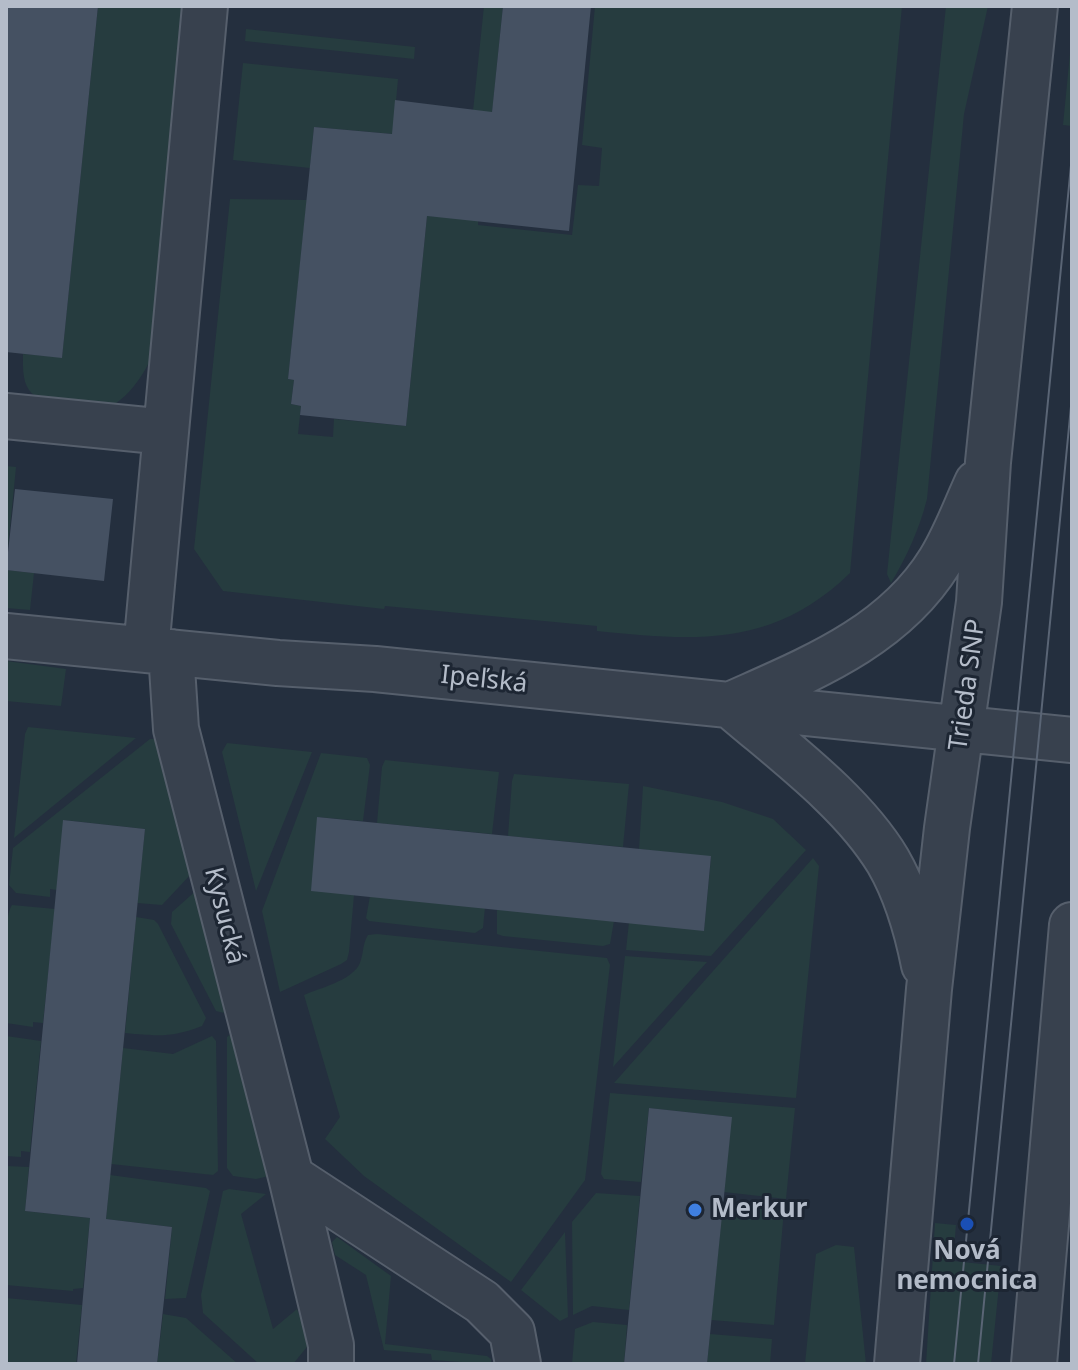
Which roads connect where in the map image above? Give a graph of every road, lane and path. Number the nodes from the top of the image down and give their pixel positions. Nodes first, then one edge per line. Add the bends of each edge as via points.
1 (205, 6) edge
2 (1035, 6) edge
3 (6, 416) edge
4 (166, 432) junction
5 (988, 462) junction
6 (6, 636) edge
7 (158, 651) junction
8 (730, 705) junction
9 (962, 729) junction
10 (1072, 740) edge
11 (1072, 925) edge
12 (929, 989) junction
13 (1069, 998) edge
14 (291, 1177) junction
15 (331, 1364) edge
16 (518, 1364) edge
17 (897, 1364) edge
18 (1034, 1364) edge

1 - 4 street, Kysucká
2 - 5 street, Trieda SNP
3 - 4 street
4 - 7 street, Kysucká
5 - 8 street via 941,560 902,608 843,653
5 - 9 street, Trieda SNP via 979,602
6 - 7 street, Ipeľská
7 - 8 street, Ipeľská
7 - 14 street, Kysucká
8 - 9 street, Ipeľská
8 - 12 street via 819,782 887,860 913,920
9 - 10 street, Ipeľská
9 - 12 street, Trieda SNP
11 - 13 street
12 - 17 street, Trieda SNP
13 - 18 street
14 - 15 street, Kysucká
14 - 16 street via 482,1302 512,1332

